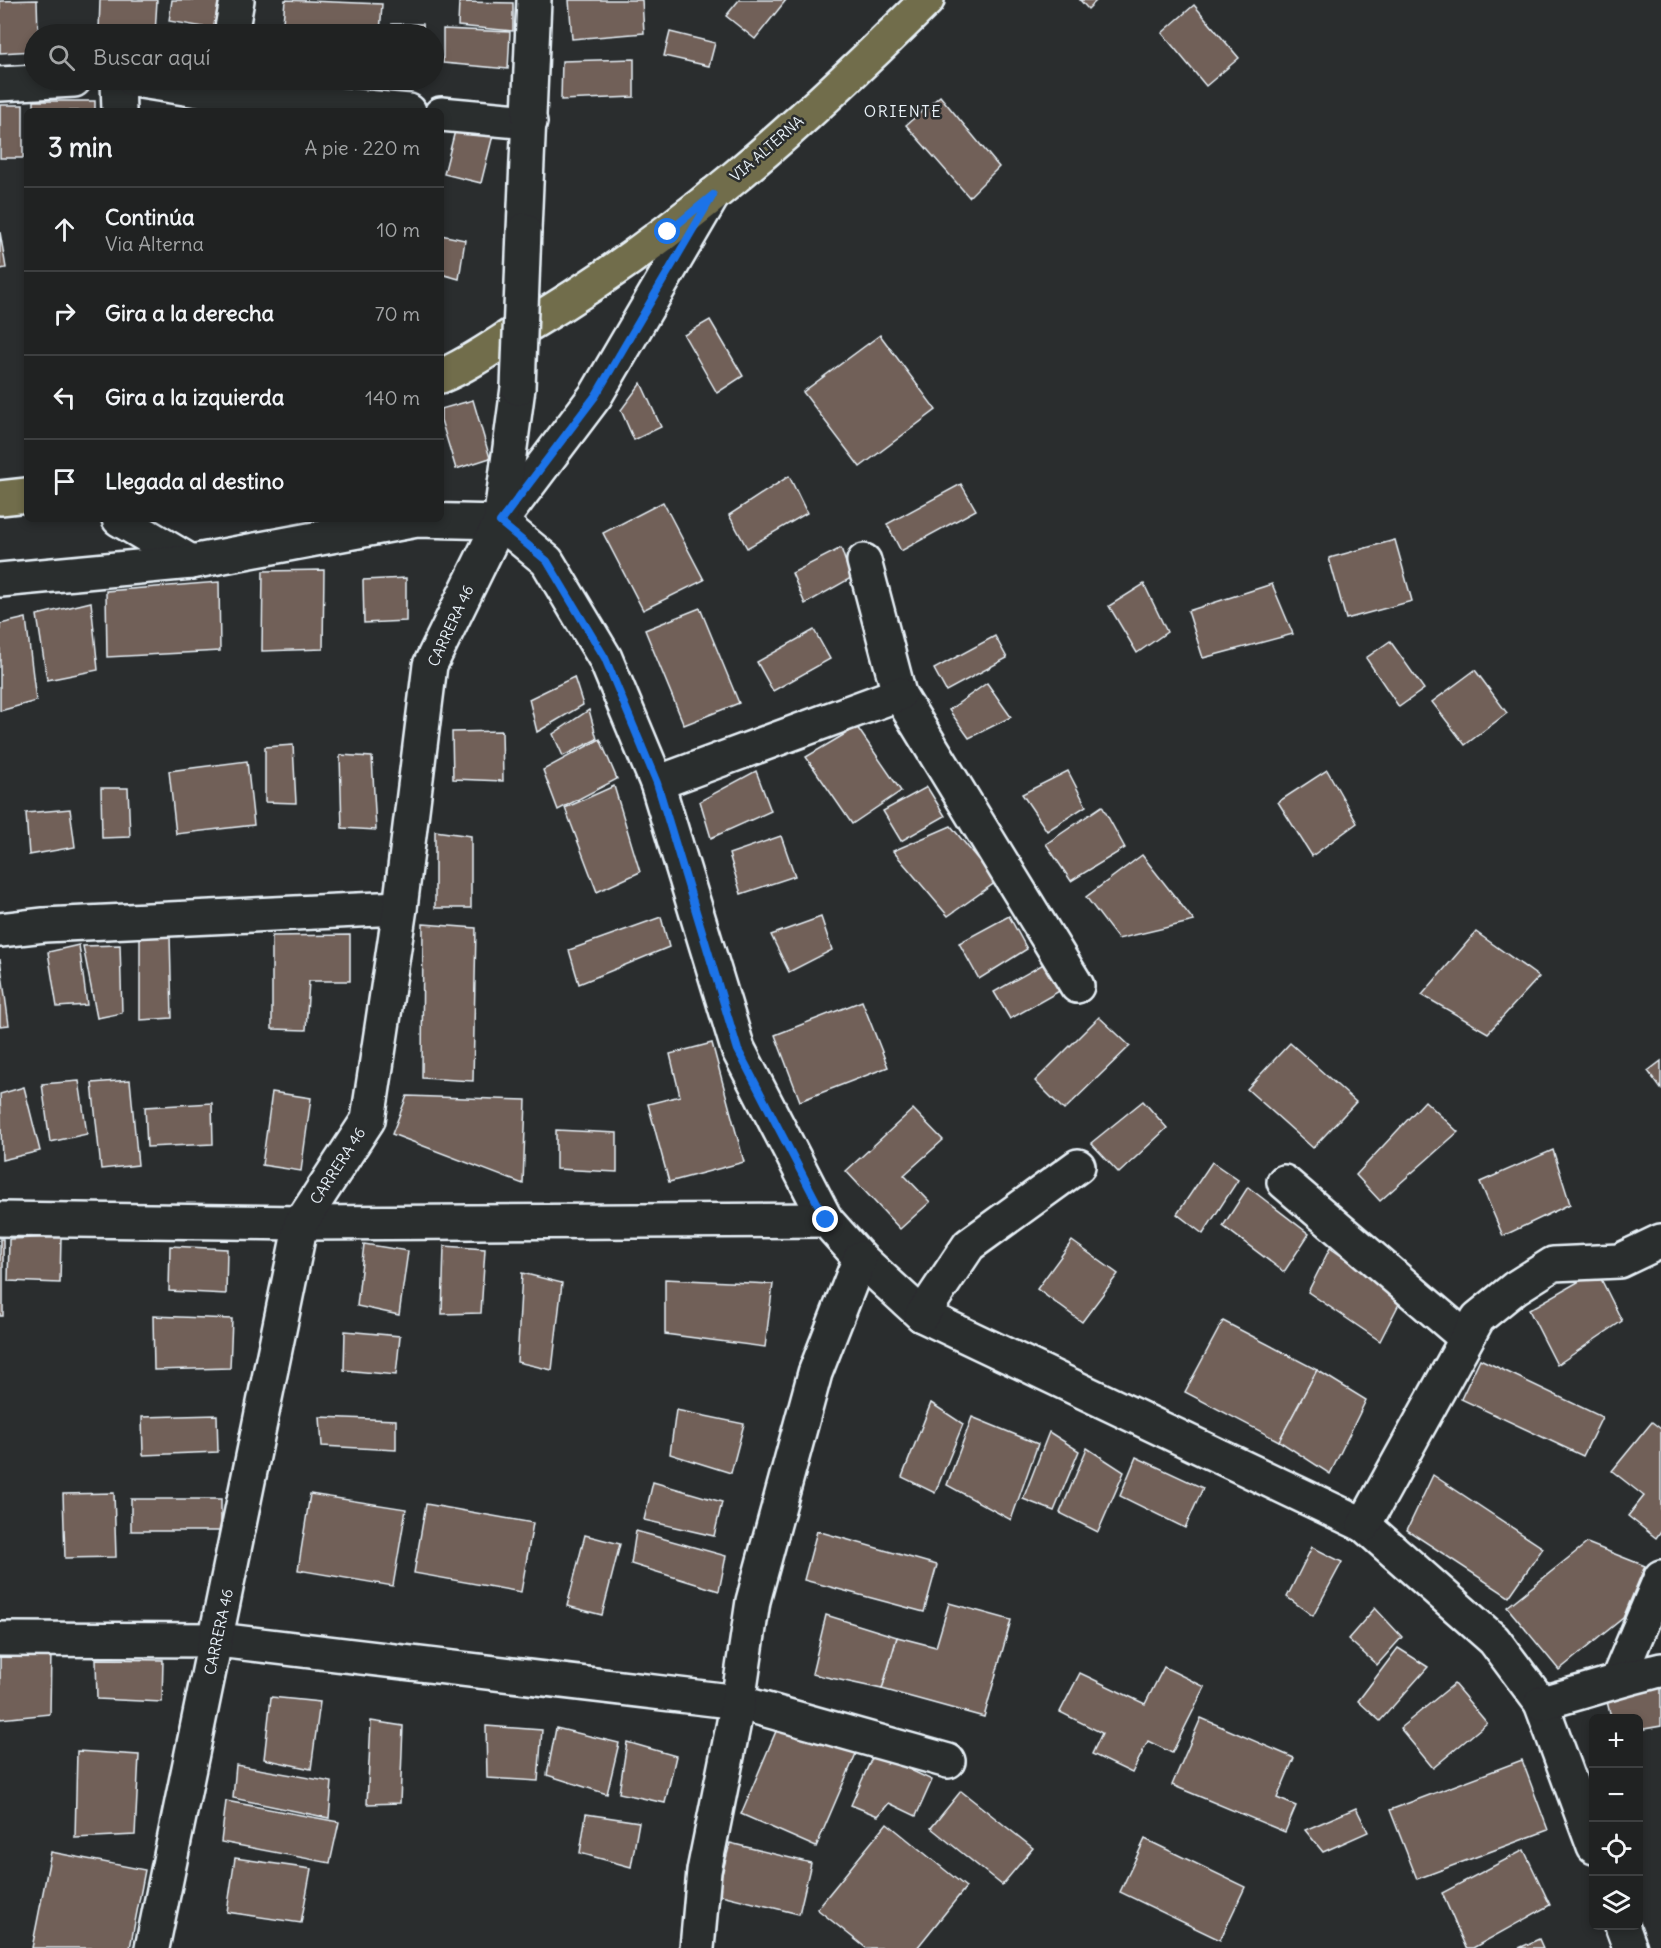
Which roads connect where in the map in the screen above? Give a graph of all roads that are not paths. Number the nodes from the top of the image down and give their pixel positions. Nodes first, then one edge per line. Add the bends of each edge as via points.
1 (237, 0) edge
2 (534, 0) edge
3 (927, 0) edge
4 (233, 24) edge
5 (24, 83) edge
6 (0, 84) edge
7 (118, 90) edge
8 (247, 90) edge
9 (119, 108) edge
10 (387, 108) edge
11 (444, 114) edge
12 (530, 122) junction
13 (713, 195) junction
14 (444, 374) edge
15 (24, 495) edge
16 (0, 498) edge
17 (444, 521) edge
18 (124, 522) edge
19 (406, 522) edge
20 (500, 522) junction
21 (864, 561) dead end
22 (191, 562) junction
23 (0, 580) edge
24 (899, 694) junction
25 (657, 783) junction
26 (400, 909) junction
27 (0, 930) edge
28 (1077, 986) dead end
29 (1078, 1166) dead end
30 (1284, 1182) dead end
31 (0, 1219) edge
32 (826, 1220) junction
33 (301, 1223) junction
34 (1661, 1241) edge
35 (860, 1258) junction
36 (922, 1315) junction
37 (1466, 1338) junction
38 (1364, 1525) junction
39 (1661, 1577) edge
40 (0, 1639) edge
41 (218, 1640) junction
42 (1661, 1670) edge
43 (1618, 1679) junction
44 (738, 1702) junction
45 (1541, 1703) junction
46 (948, 1761) dead end
47 (1589, 1836) edge
48 (1623, 1930) edge
49 (152, 1948) edge
50 (697, 1948) edge
51 (1630, 1948) edge

1 - 4 street
2 - 12 street, CARRERA 46
3 - 13 main road, VIA ALTERNA via 852,74
5 - 6 street
7 - 9 street
8 - 10 street
11 - 12 street
12 - 20 street, CARRERA 46, bridge via 518,388
13 - 14 main road, VIA ALTERNA via 571,300
13 - 20 street via 596,395
15 - 16 main road
17 - 20 street
18 - 22 street
19 - 22 street
20 - 25 street via 547,561 600,648
20 - 26 street, CARRERA 46 via 430,665
21 - 24 street
22 - 23 street
24 - 25 street
24 - 28 street
25 - 32 street via 738,1050
26 - 27 street
26 - 33 street, CARRERA 46 via 368,1120
29 - 36 street via 969,1245
30 - 37 street
31 - 33 street
32 - 33 street
32 - 35 street
33 - 41 street, CARRERA 46
34 - 37 street via 1619,1261 1553,1264 1478,1318
35 - 36 street
35 - 44 street via 812,1385 753,1601
36 - 38 street
37 - 38 street
38 - 45 street via 1494,1640
39 - 43 street
40 - 41 street
41 - 44 street
41 - 49 street, CARRERA 46
42 - 43 street
43 - 45 street
44 - 46 street
44 - 50 street via 704,1871
45 - 47 street
48 - 51 street

